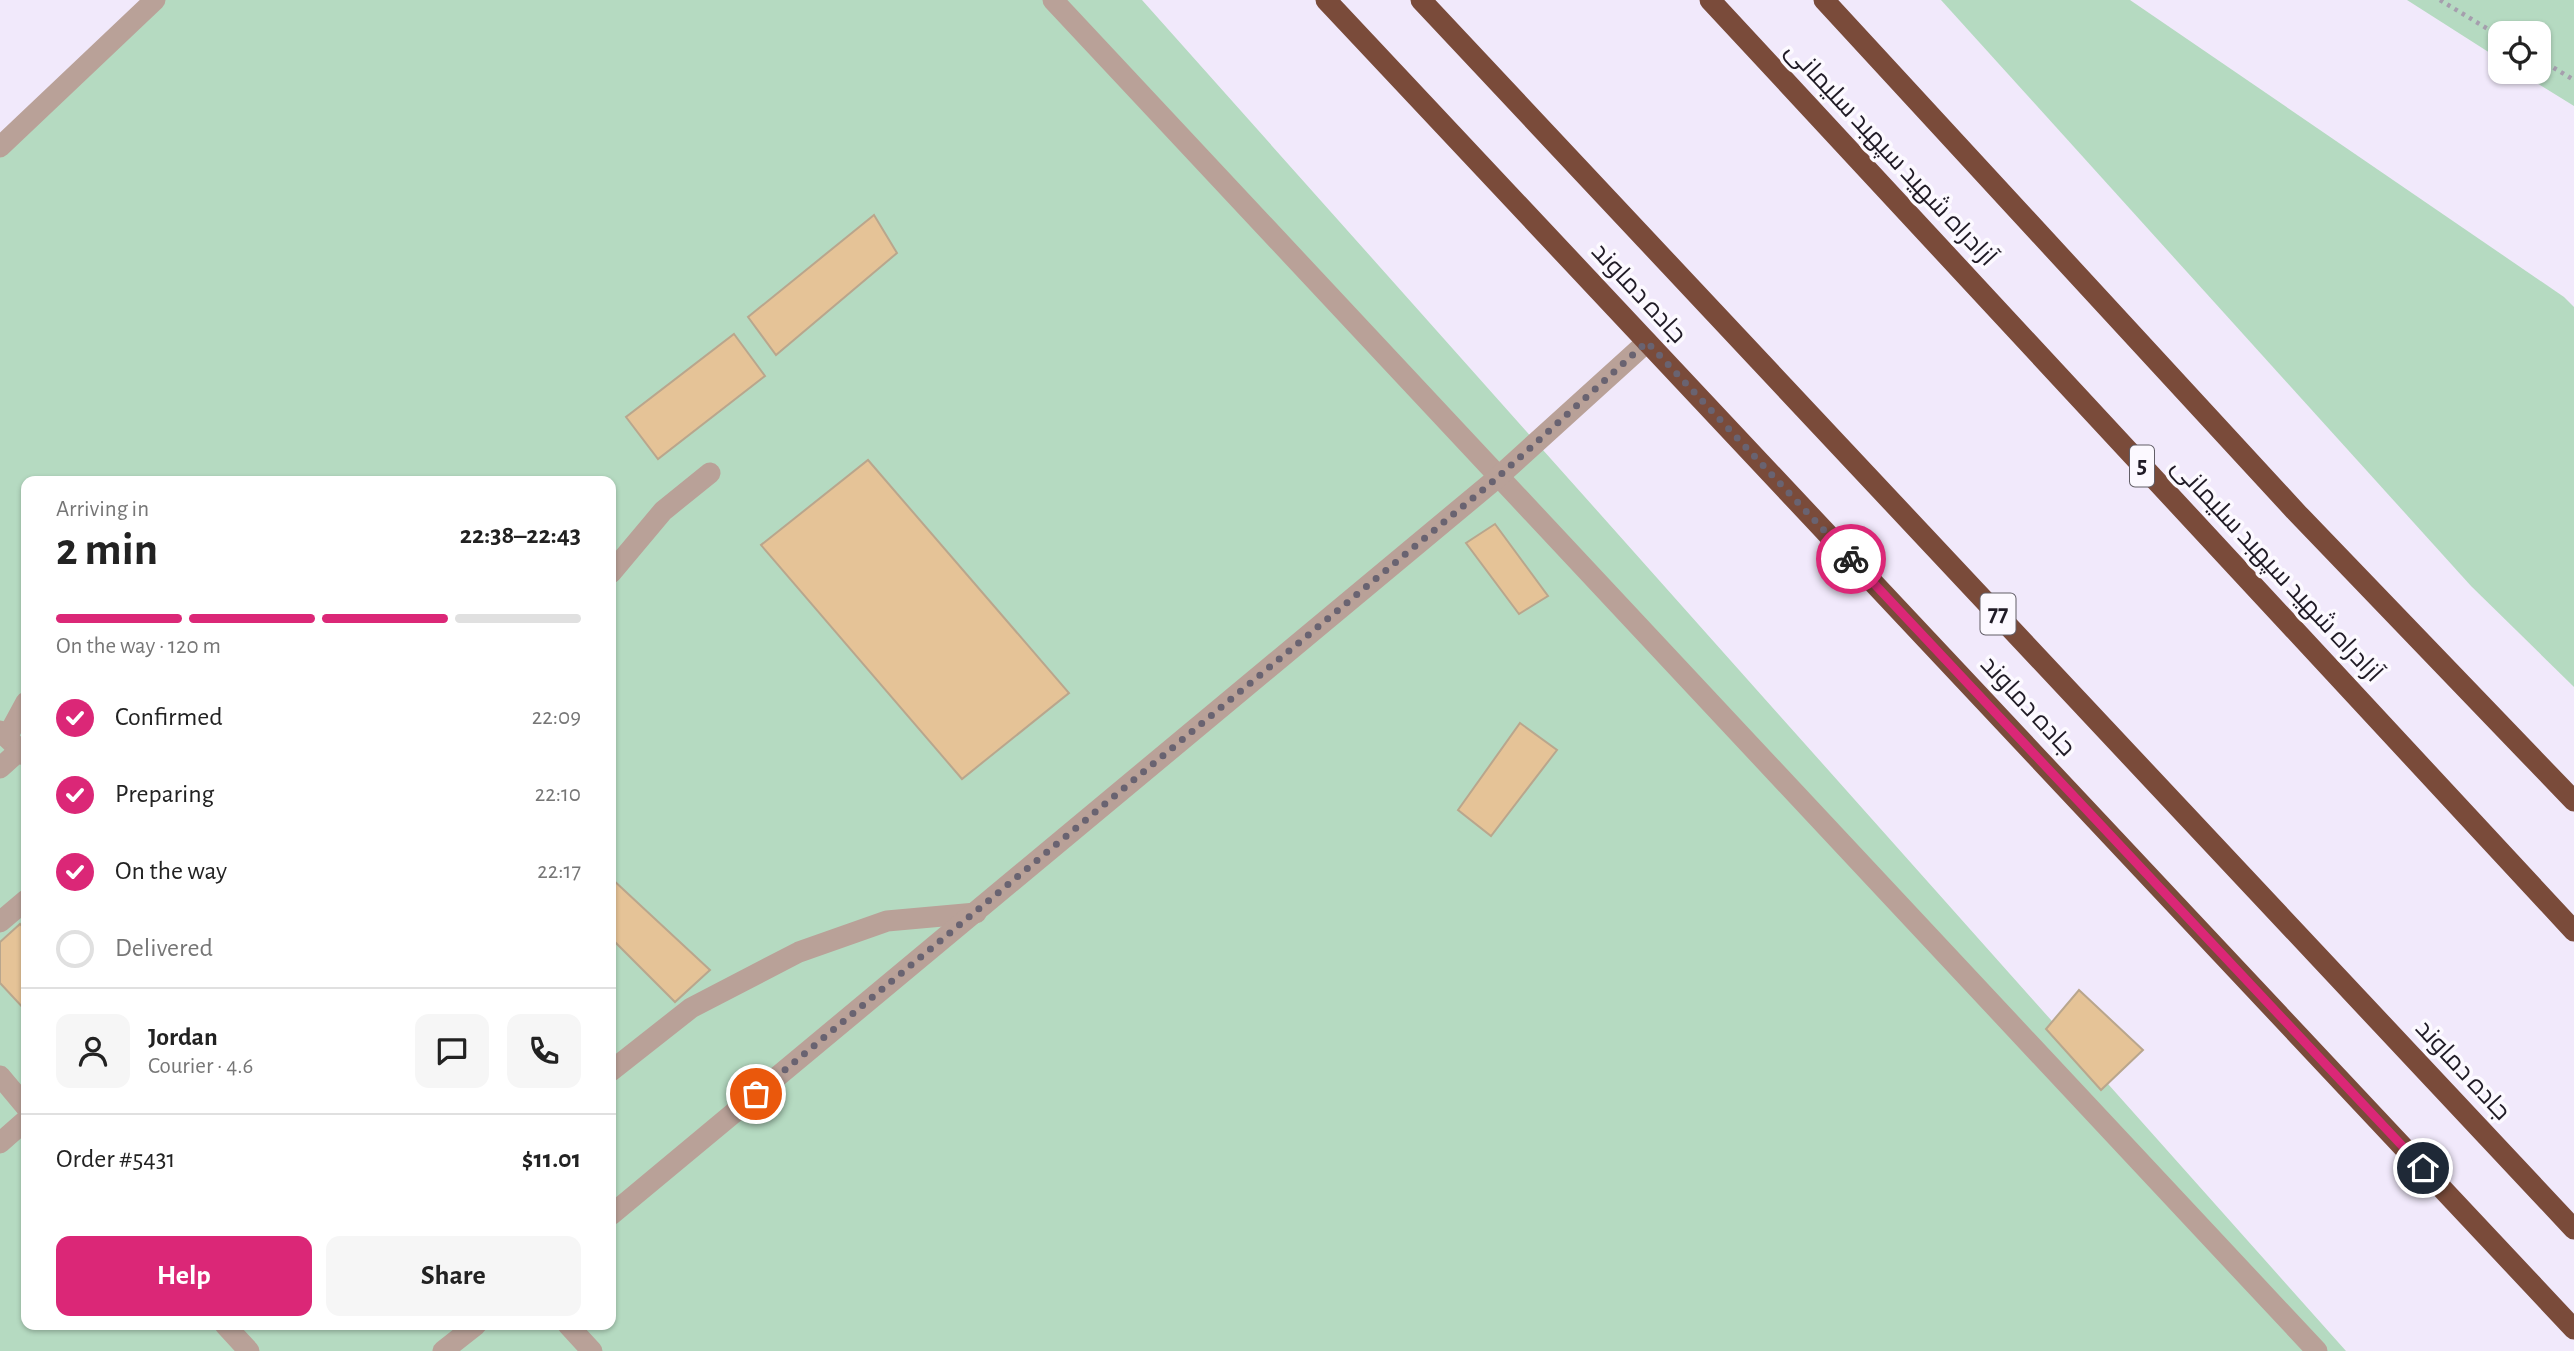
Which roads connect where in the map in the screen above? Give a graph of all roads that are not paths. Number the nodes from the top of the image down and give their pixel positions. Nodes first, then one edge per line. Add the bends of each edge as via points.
1 (155, 0) edge
2 (1053, 0) edge
3 (1325, 0) edge
4 (1421, 0) edge
5 (1710, 0) edge
6 (1824, 0) edge
7 (0, 147) edge
8 (1647, 342) junction
9 (710, 473) dead end
10 (1497, 478) junction
11 (616, 567) edge
12 (21, 718) edge
13 (13, 743) edge
14 (0, 768) edge
15 (2574, 801) edge
16 (21, 904) edge
17 (976, 913) junction
18 (0, 922) edge
19 (2574, 931) edge
20 (616, 1067) edge
21 (0, 1076) edge
22 (21, 1101) edge
23 (21, 1124) edge
24 (0, 1143) edge
25 (616, 1210) edge
26 (2574, 1229) edge
27 (2574, 1329) edge
28 (230, 1330) edge
29 (469, 1330) edge
30 (573, 1330) edge
31 (249, 1351) edge
32 (443, 1351) edge
33 (592, 1351) edge
34 (2317, 1351) edge

1 - 7 street
2 - 10 street
3 - 8 highway, جاده دماوند
4 - 26 highway, جاده دماوند / 77
5 - 19 highway, آزادراه شهید سپهبد سلیمانی / 5
6 - 15 highway, آزادراه شهید سپهبد سلیمانی via 2298,514
8 - 10 street
8 - 27 highway, جاده دماوند
9 - 11 street via 663,511
10 - 17 street
10 - 34 street
12 - 13 street
13 - 14 street
16 - 18 street
17 - 20 street via 887,921 799,952 691,1008
17 - 25 street
21 - 22 street
23 - 24 street
28 - 31 street
29 - 32 street
30 - 33 street

